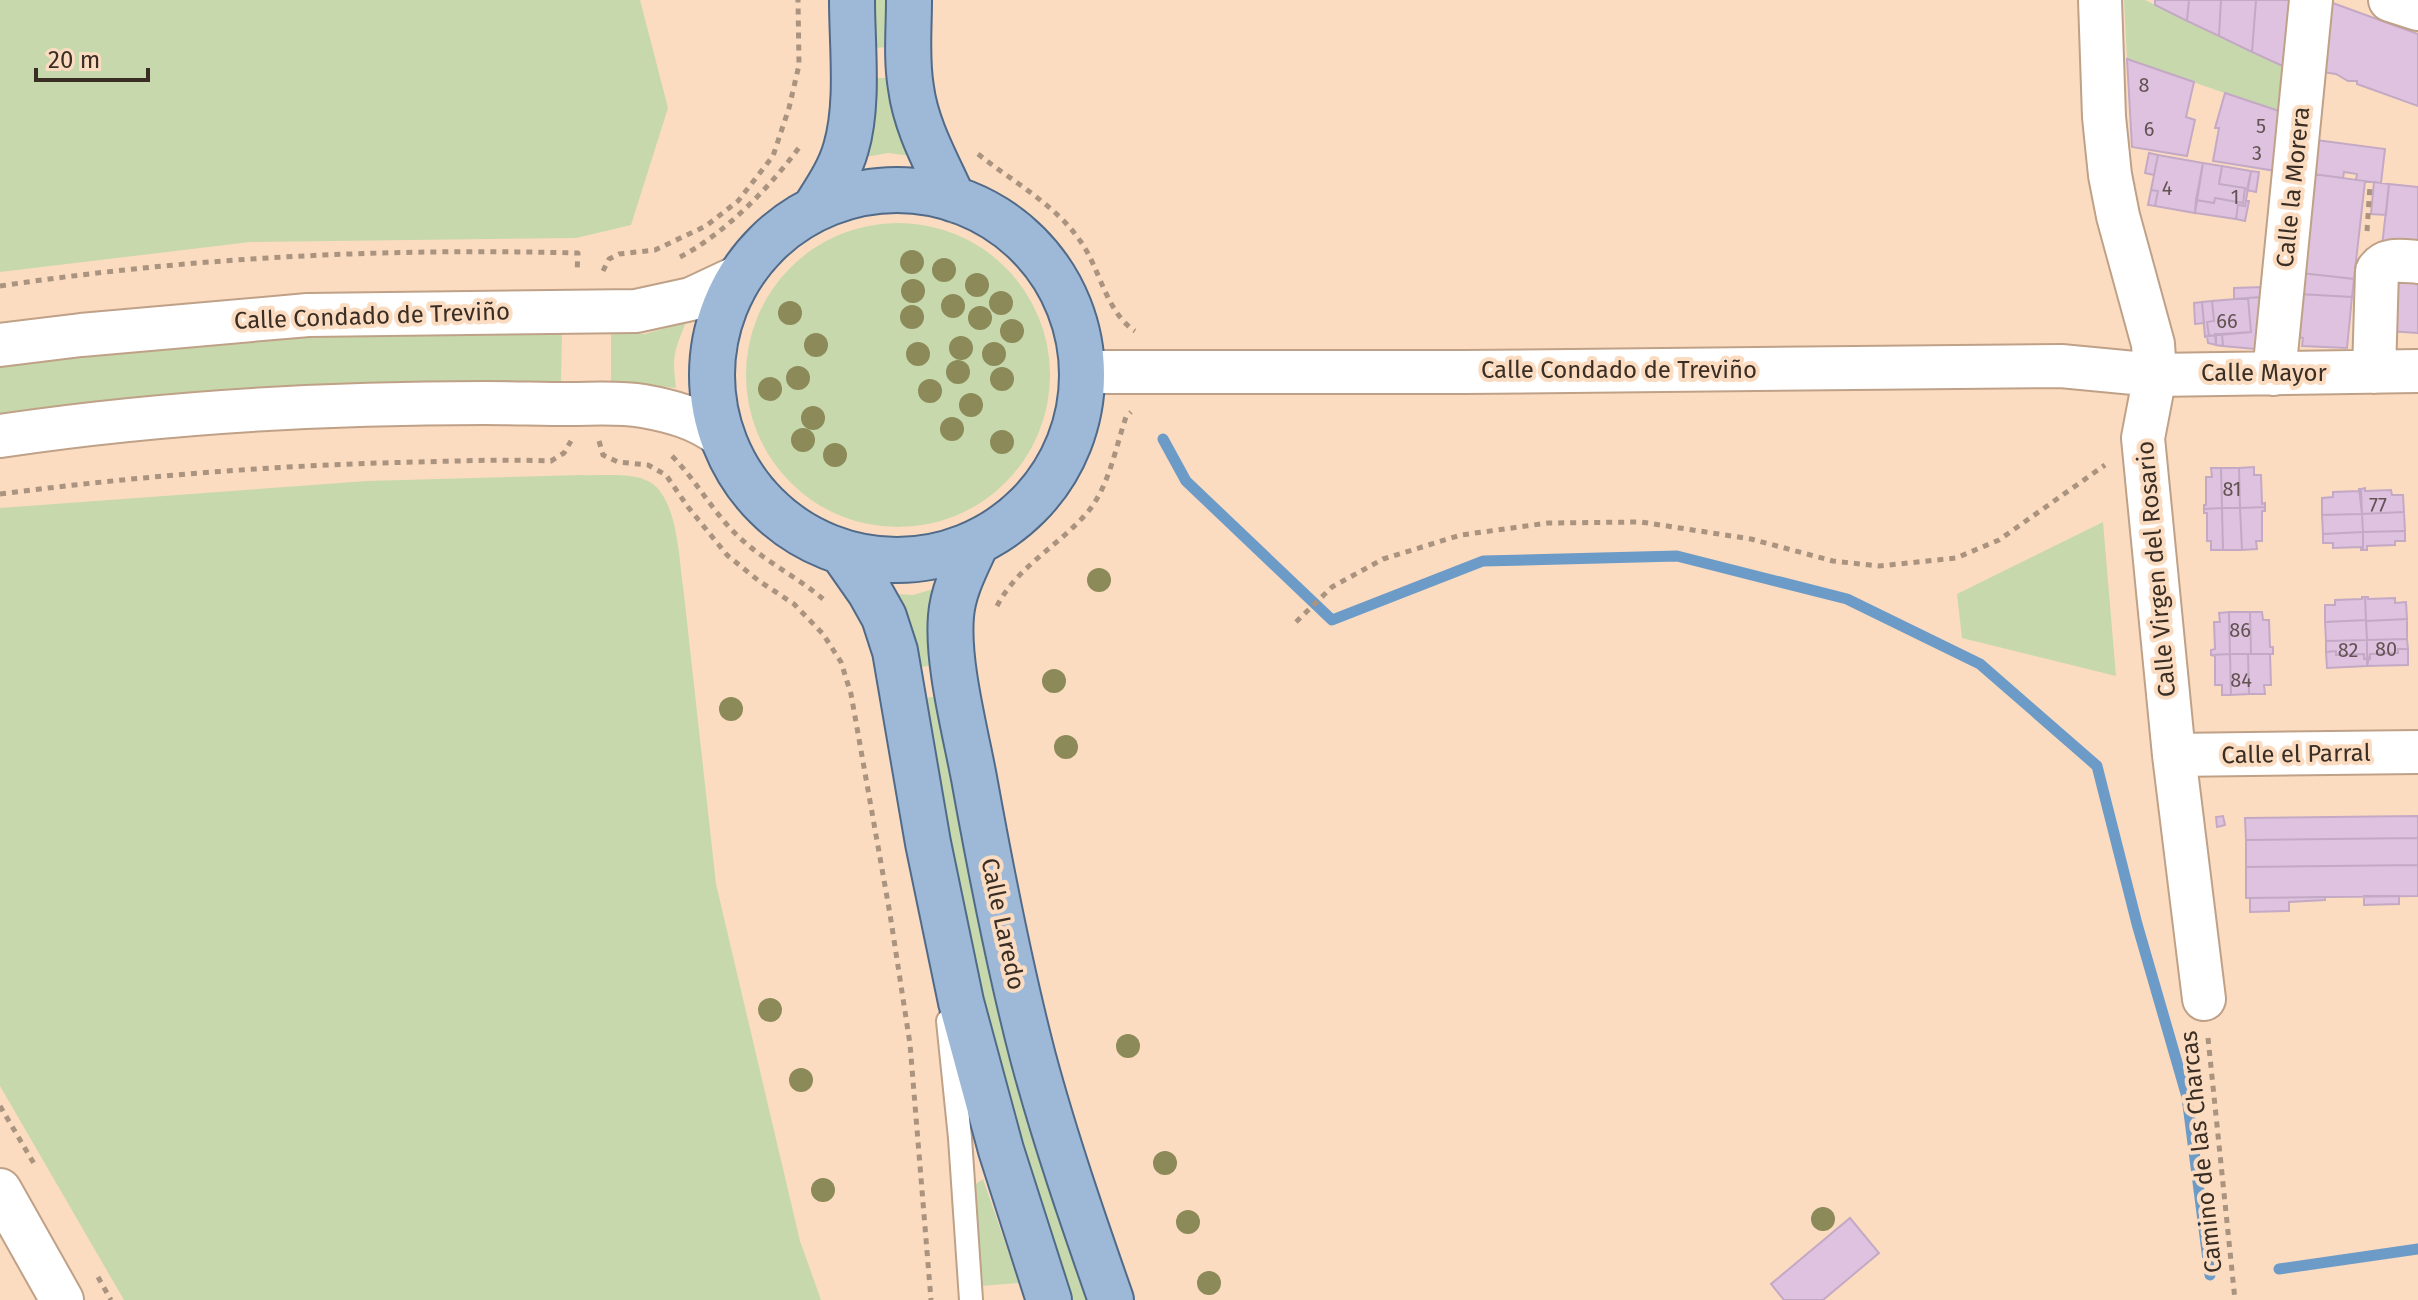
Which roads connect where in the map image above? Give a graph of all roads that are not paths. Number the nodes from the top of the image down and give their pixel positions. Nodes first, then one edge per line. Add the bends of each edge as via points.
1 (852, 0) edge
2 (909, 0) edge
3 (2100, 0) edge
4 (2311, 0) edge
5 (2390, 0) edge
6 (2418, 9) edge
7 (953, 199) junction
8 (815, 208) junction
9 (2418, 262) edge
10 (740, 276) junction
11 (0, 345) edge
12 (2418, 371) edge
13 (1083, 372) junction
14 (2374, 372) junction
15 (2274, 374) junction
16 (2155, 375) junction
17 (0, 436) edge
18 (721, 436) junction
19 (977, 542) junction
20 (842, 552) junction
21 (2418, 752) edge
22 (2174, 755) junction
23 (945, 924) junction
24 (2204, 999) road end
25 (0, 1190) edge
26 (62, 1300) edge
27 (971, 1300) edge
28 (1049, 1300) edge
29 (1111, 1300) edge

1 - 8 main road via 850,129 836,175
2 - 7 main road via 911,89 923,132
3 - 16 street, Calle Virgen del Rosario via 2110,175 2153,344
4 - 15 street, Calle la Morera
5 - 6 street
7 - 8 main road via 884,190
7 - 13 main road via 989,214 1046,264 1066,297
8 - 10 main road via 773,237
9 - 14 street via 2394,260 2377,271
10 - 11 street, Calle Condado de Treviño via 691,299 636,311 308,315
10 - 18 main road via 721,313 712,354 712,396
12 - 14 street, Calle Mayor
13 - 16 street, Calle Condado de Treviño via 2061,366
13 - 19 main road via 1079,414 1065,454 1042,490 1013,520
14 - 15 street, Calle Mayor
15 - 16 street, Calle Mayor
16 - 22 street, Calle Virgen del Rosario via 2143,438
17 - 18 street via 268,408 425,403 639,405 670,411
18 - 20 main road via 740,475 768,509 802,535
19 - 20 main road via 911,560
19 - 29 main road, Calle Laredo via 951,615 961,707 1030,1043 1068,1177
20 - 23 main road via 884,617 895,651
21 - 22 street, Calle el Parral
22 - 24 street, Calle Virgen del Rosario
23 - 27 lane
23 - 28 main road via 1001,1150
25 - 26 street

